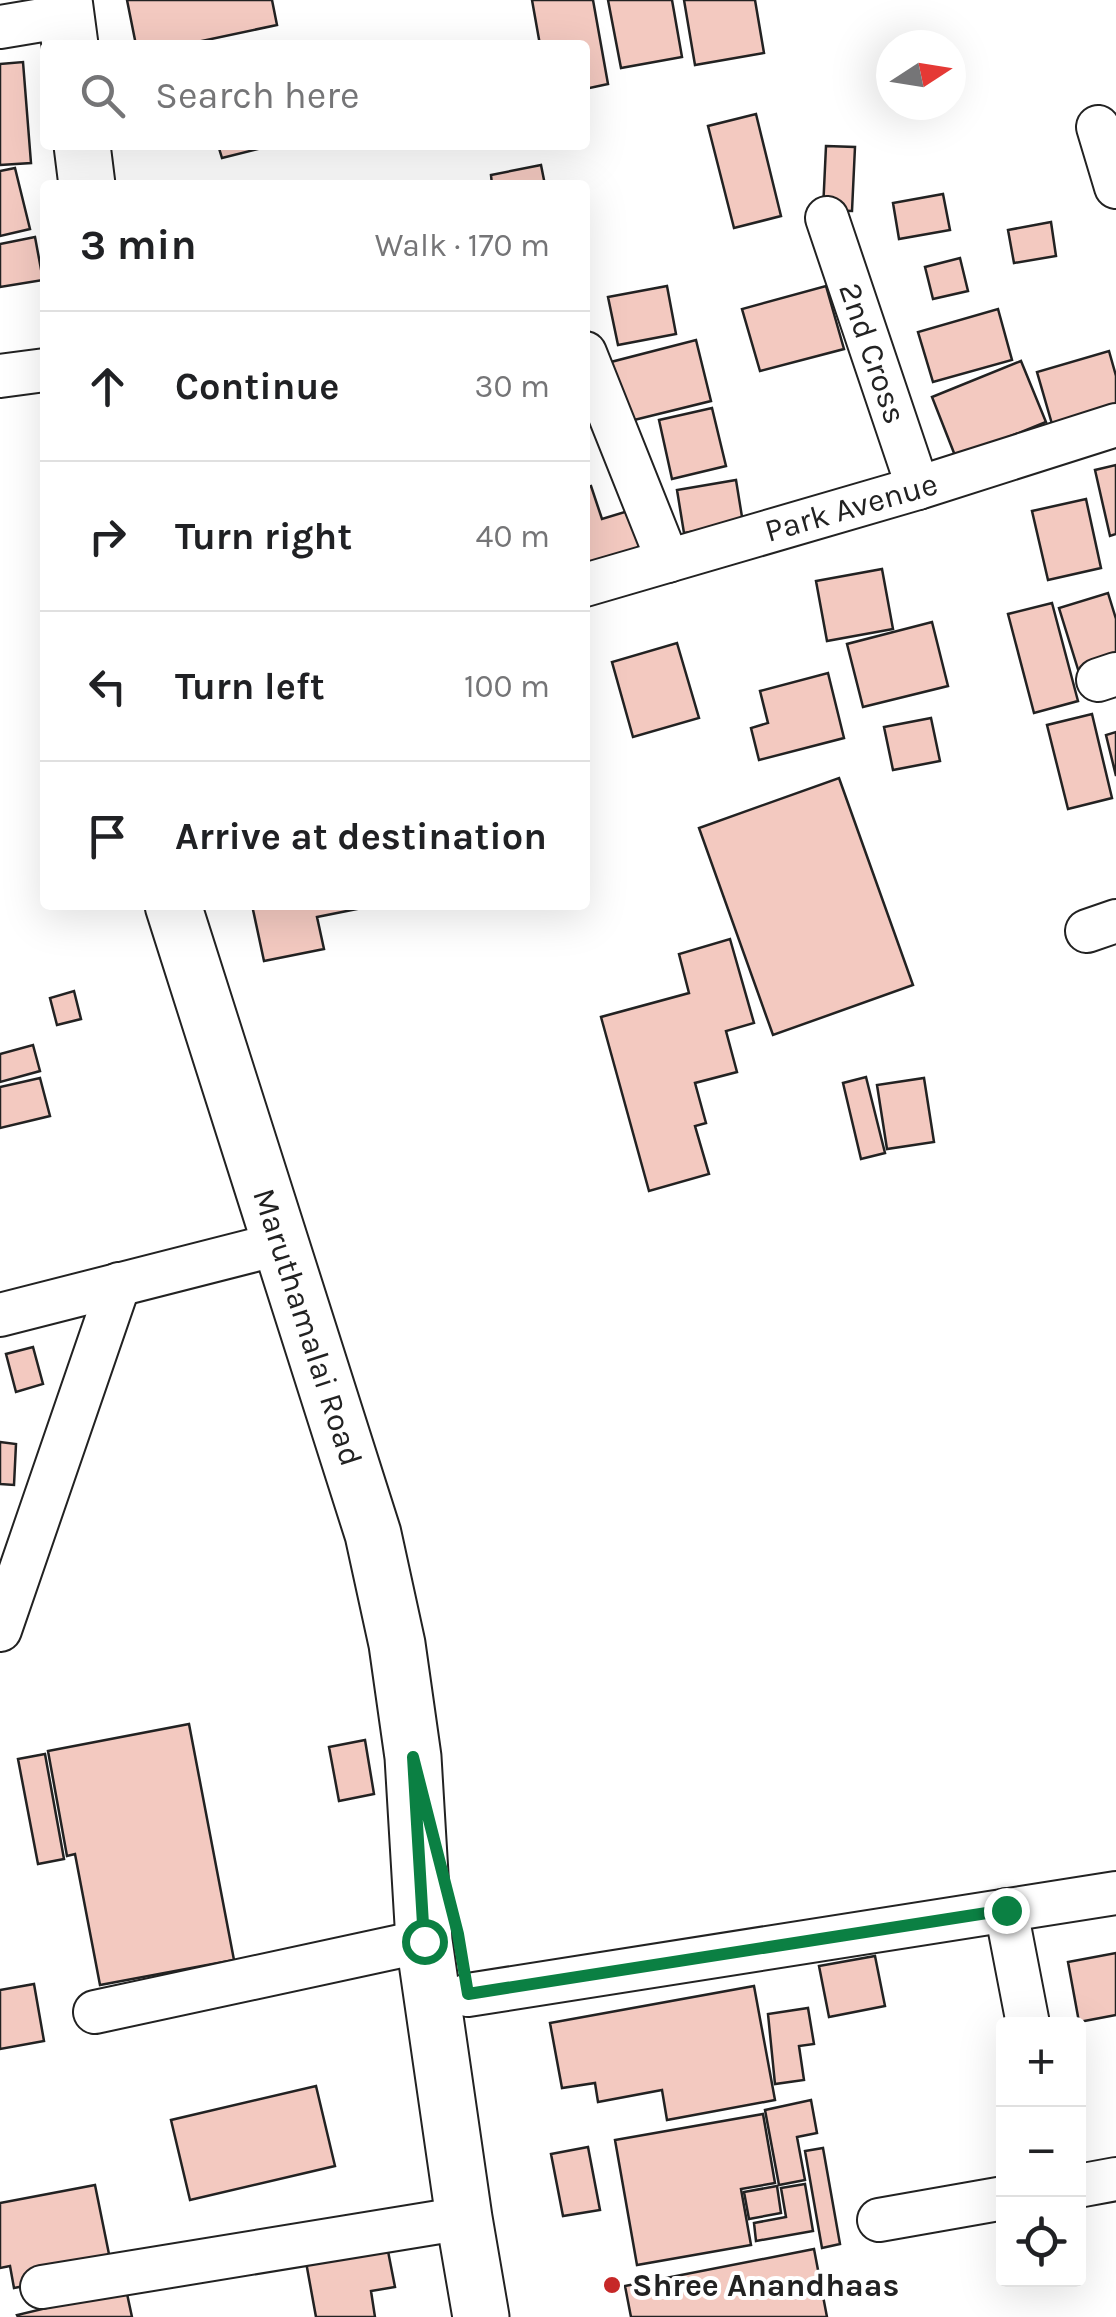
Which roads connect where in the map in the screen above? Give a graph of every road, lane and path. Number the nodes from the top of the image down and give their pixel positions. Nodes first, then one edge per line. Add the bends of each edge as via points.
1 (66, 21) edge
2 (0, 27) edge
3 (1098, 127) dead end
4 (82, 150) edge
5 (86, 180) edge
6 (1116, 187) edge
7 (828, 218) dead end
8 (590, 366) edge
9 (40, 371) edge
10 (0, 376) edge
11 (1116, 424) edge
12 (918, 488) junction
13 (668, 561) junction
14 (590, 584) edge
15 (175, 910) edge
16 (282, 1243) junction
17 (119, 1284) junction
18 (0, 1316) edge
19 (0, 1630) edge
20 (413, 1757) junction
21 (1116, 1893) edge
22 (1006, 1910) junction
23 (424, 1941) junction
24 (468, 1994) junction
25 (95, 2012) dead end
26 (1027, 2017) edge
27 (1116, 2180) edge
28 (1086, 2185) edge
29 (996, 2199) edge
30 (464, 2218) junction
31 (879, 2220) dead end
32 (42, 2287) dead end
33 (481, 2317) edge
34 (518, 2317) edge

1 - 2 street
3 - 6 street
4 - 5 main road
7 - 12 street, 2nd Cross
8 - 13 street
9 - 10 street
11 - 12 street, Park Avenue
12 - 13 street, Park Avenue
13 - 14 street, Park Avenue
15 - 16 main road, Maruthamalai Road
16 - 17 street
16 - 20 main road, Maruthamalai Road via 373,1534
17 - 18 street
17 - 19 street
20 - 23 main road, Maruthamalai Road
20 - 24 main road, Maruthamalai Road
21 - 22 street
22 - 24 street
22 - 26 street
23 - 25 street
23 - 30 main road, Maruthamalai Road
24 - 34 main road, Maruthamalai Road
27 - 28 street
29 - 31 street
30 - 32 street
30 - 33 main road, Maruthamalai Road

